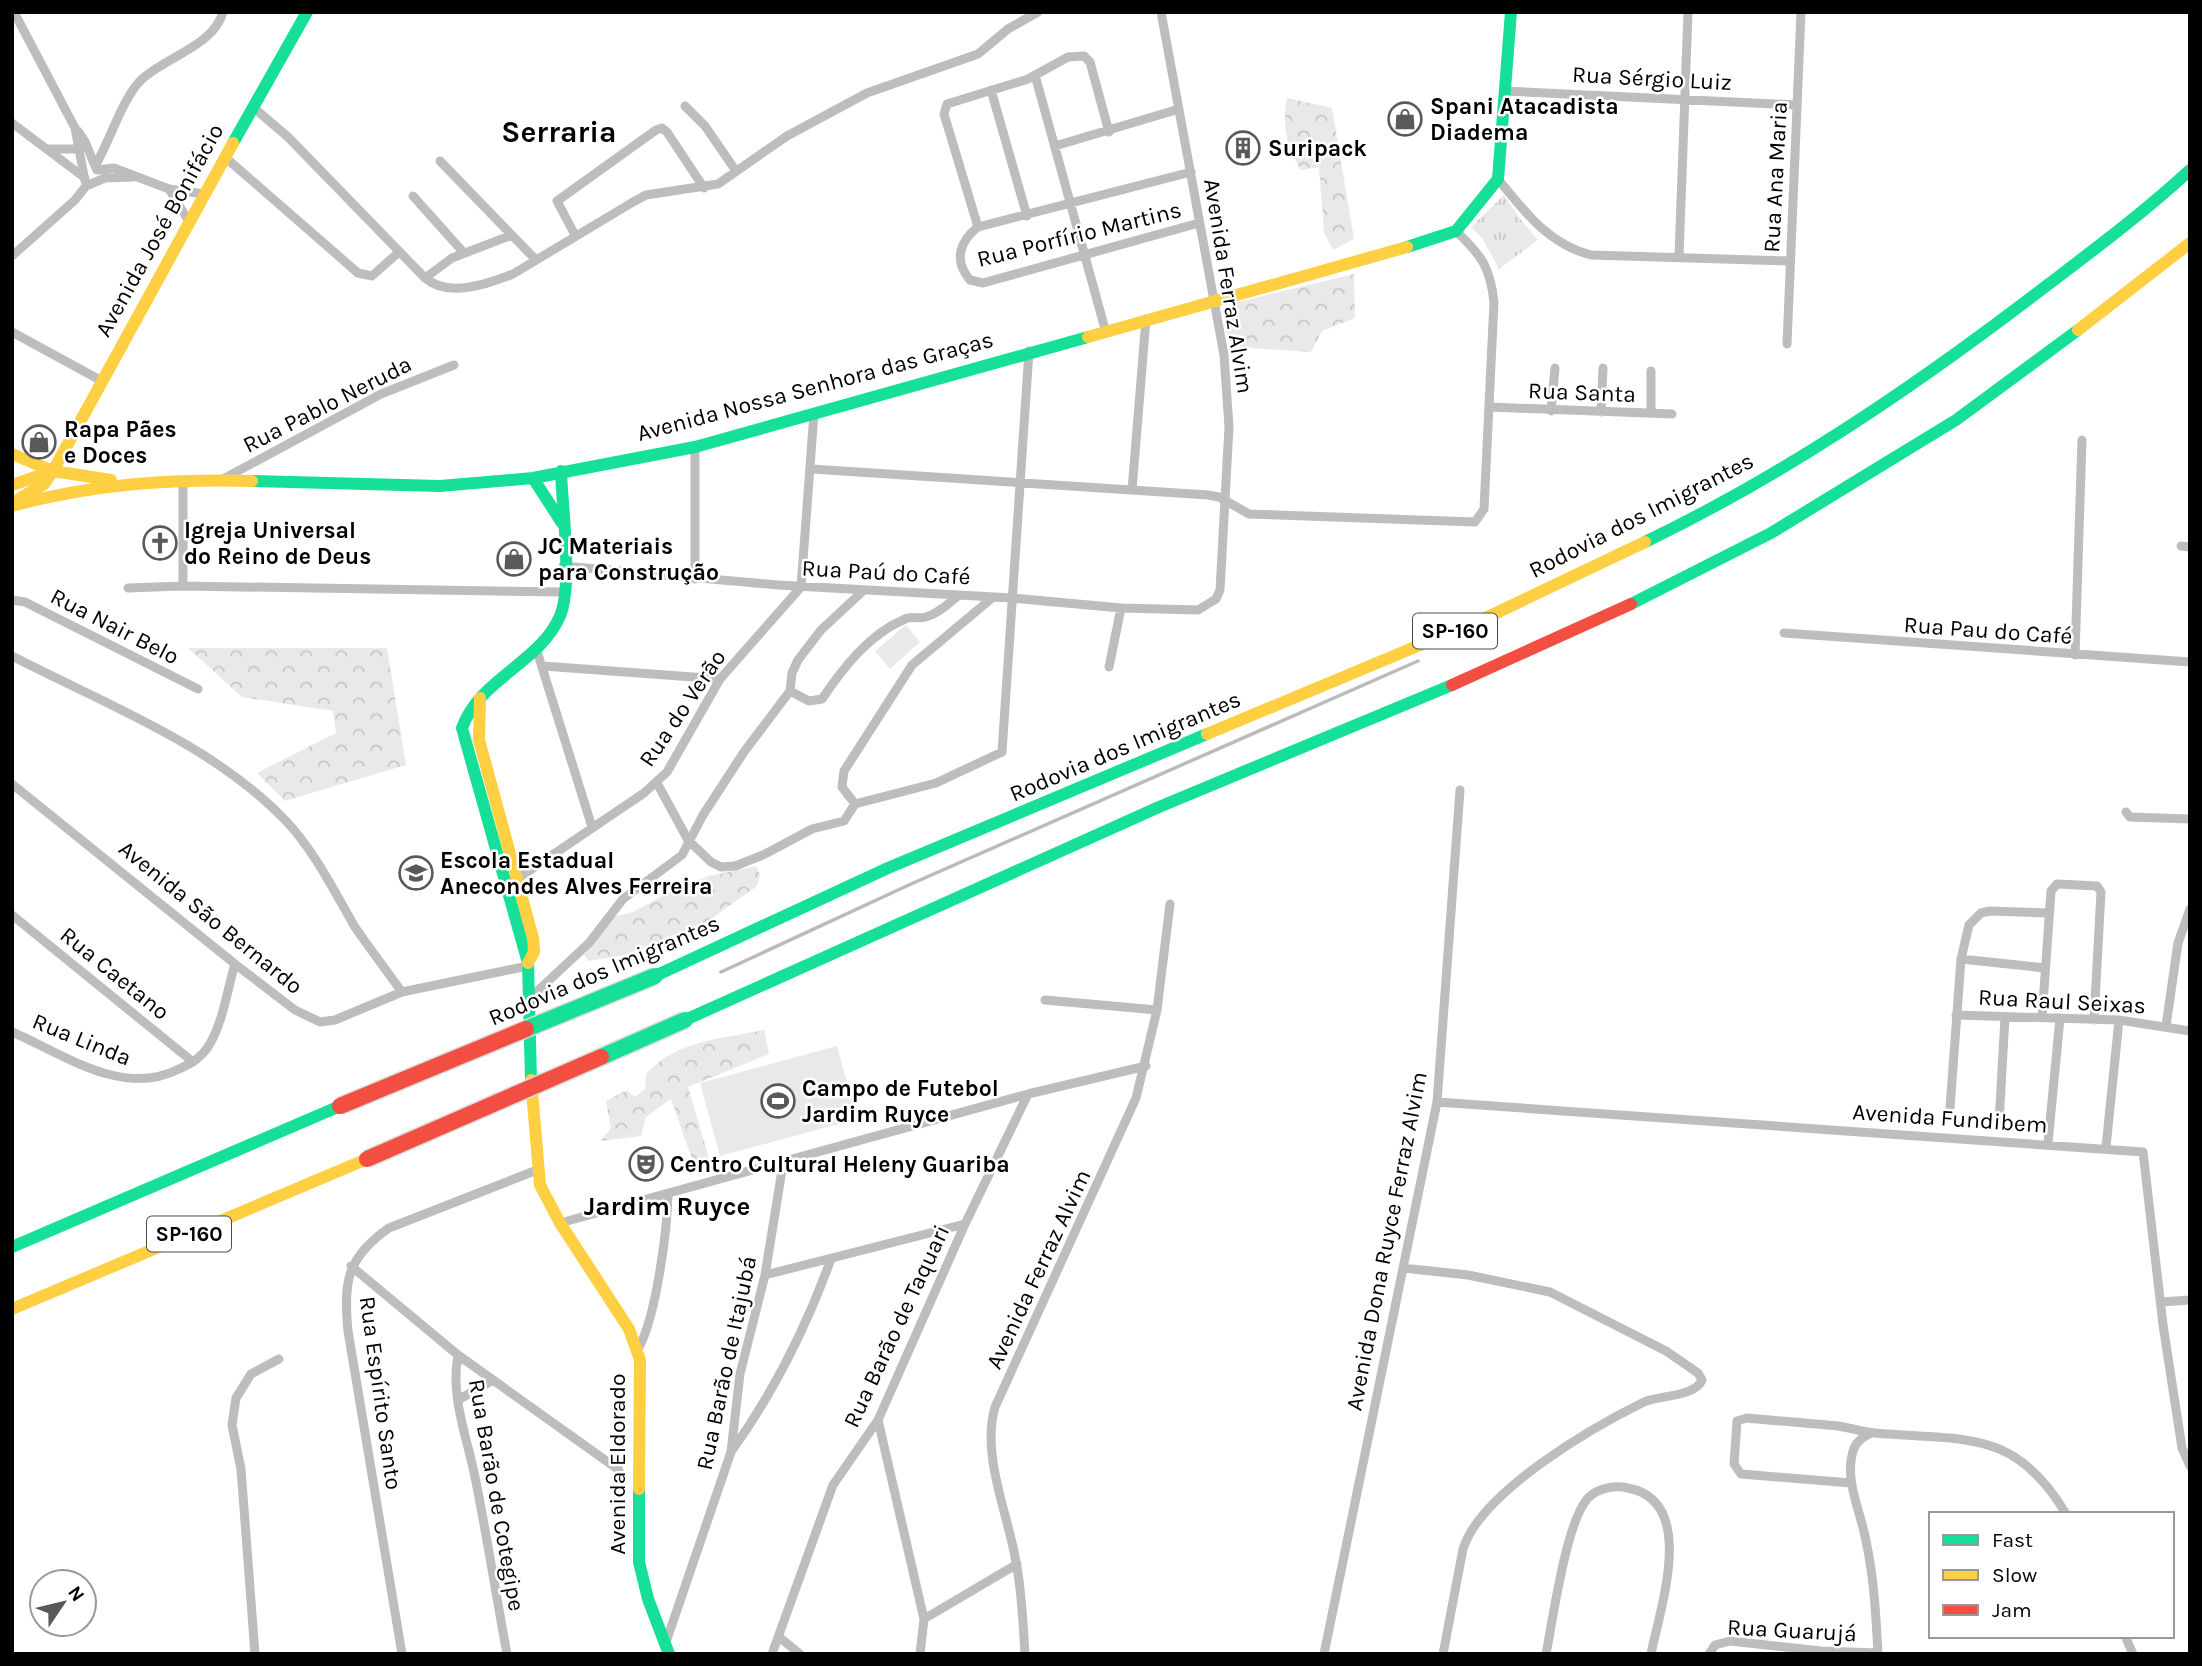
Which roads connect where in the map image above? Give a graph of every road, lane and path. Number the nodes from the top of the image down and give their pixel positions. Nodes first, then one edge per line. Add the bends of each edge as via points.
1 (14, 12) edge
2 (223, 12) edge
3 (307, 12) edge
4 (1038, 12) edge
5 (1161, 12) edge
6 (1511, 12) edge
7 (1688, 12) edge
8 (1801, 12) edge
9 (1035, 75) junction
10 (991, 90) junction
11 (1505, 91) junction
12 (1685, 98) junction
13 (1797, 105) junction
14 (685, 106) dead end
15 (254, 108) junction
16 (1178, 109) junction
17 (12, 123) edge
18 (75, 128) junction
19 (1109, 132) junction
20 (1055, 146) junction
21 (46, 149) junction
22 (78, 149) junction
23 (226, 158) junction
24 (440, 162) dead end
25 (2190, 170) edge
26 (736, 171) junction
27 (89, 172) junction
28 (1191, 172) junction
29 (132, 177) junction
30 (1498, 179) junction
31 (704, 188) junction
32 (169, 189) junction
33 (204, 194) junction
34 (413, 196) dead end
35 (1072, 203) junction
36 (1027, 216) junction
37 (188, 220) junction
38 (1199, 223) junction
39 (978, 227) junction
40 (1456, 230) junction
41 (512, 235) junction
42 (575, 235) junction
43 (2190, 243) edge
44 (400, 252) junction
45 (464, 253) junction
46 (1086, 254) junction
47 (12, 257) edge
48 (1679, 257) junction
49 (536, 260) junction
50 (1790, 261) junction
51 (425, 278) junction
52 (1212, 302) junction
53 (1146, 319) junction
54 (1105, 329) junction
55 (12, 332) edge
56 (1787, 344) dead end
57 (1030, 351) junction
58 (454, 365) dead end
59 (1555, 368) dead end
60 (1603, 368) dead end
61 (1651, 371) dead end
62 (100, 380) junction
63 (1490, 407) junction
64 (1551, 411) junction
65 (1601, 412) junction
66 (814, 413) junction
67 (1651, 413) junction
68 (1672, 414) dead end
69 (2081, 440) dead end
70 (695, 447) junction
71 (12, 454) edge
72 (812, 469) junction
73 (53, 471) junction
74 (561, 471) junction
75 (533, 478) junction
76 (183, 480) junction
77 (220, 481) junction
78 (129, 482) junction
79 (1022, 484) junction
80 (12, 485) edge
81 (1132, 489) junction
82 (1225, 501) junction
83 (12, 505) edge
84 (562, 523) junction
85 (563, 566) junction
86 (695, 579) junction
87 (183, 586) junction
88 (801, 587) junction
89 (128, 588) dead end
90 (864, 590) junction
91 (563, 592) junction
92 (958, 596) junction
93 (992, 598) junction
94 (1012, 598) junction
95 (12, 600) edge
96 (1207, 606) joint
97 (1121, 608) junction
98 (1784, 633) dead end
99 (536, 648) junction
100 (2075, 655) junction
101 (12, 656) edge
102 (2190, 662) edge
103 (543, 666) junction
104 (1109, 667) dead end
105 (720, 679) junction
106 (198, 690) dead end
107 (790, 691) junction
108 (657, 783) junction
109 (12, 784) edge
110 (1461, 790) dead end
111 (855, 804) junction
112 (2126, 812) dead end
113 (2190, 819) edge
114 (592, 827) junction
115 (688, 841) junction
116 (512, 882) junction
117 (1170, 904) dead end
118 (2190, 909) edge
119 (2049, 913) junction
120 (12, 915) edge
121 (1961, 959) junction
122 (235, 964) junction
123 (528, 964) junction
124 (2045, 968) junction
125 (402, 992) junction
126 (530, 998) junction
127 (1045, 999) dead end
128 (1157, 1010) junction
129 (1956, 1016) junction
130 (2004, 1017) junction
131 (2042, 1018) junction
132 (2060, 1018) junction
133 (2094, 1020) junction
134 (2119, 1020) junction
135 (2166, 1026) junction
136 (2190, 1031) edge
137 (12, 1032) edge
138 (193, 1062) junction
139 (1146, 1066) junction
140 (1028, 1094) junction
141 (1437, 1102) junction
142 (1950, 1108) dead end
143 (1999, 1123) dead end
144 (2048, 1143) junction
145 (2106, 1147) junction
146 (783, 1164) junction
147 (537, 1170) junction
148 (668, 1195) junction
149 (559, 1223) junction
150 (965, 1224) junction
151 (12, 1247) edge
152 (831, 1259) junction
153 (351, 1266) junction
154 (1402, 1268) junction
155 (765, 1275) junction
156 (2190, 1300) edge
157 (2161, 1303) junction
158 (12, 1309) edge
159 (638, 1349) junction
160 (458, 1355) junction
161 (279, 1359) dead end
162 (493, 1380) junction
163 (458, 1400) junction
164 (878, 1420) junction
165 (1872, 1433) junction
166 (2186, 1447) edge
167 (731, 1452) junction
168 (2190, 1465) edge
169 (619, 1470) dead end
170 (1851, 1483) junction
171 (2064, 1512) edge
172 (1017, 1564) junction
173 (924, 1619) junction
174 (779, 1637) junction
175 (2125, 1638) edge
176 (667, 1649) edge
177 (1768, 1650) edge
178 (1821, 1652) edge
179 (1878, 1653) edge
180 (255, 1654) edge
181 (402, 1654) edge
182 (506, 1654) edge
183 (772, 1654) edge
184 (800, 1654) edge
185 (920, 1654) edge
186 (1025, 1654) edge
187 (1324, 1654) edge
188 (1443, 1654) edge
189 (1546, 1654) edge
190 (1651, 1654) edge
191 (1709, 1654) edge
192 (2133, 1654) edge

1 - 18 street
2 - 27 street via 205,37 140,82 109,144
3 - 15 main road, Avenida José Bonifácio
4 - 26 street via 978,54 876,89 787,136
5 - 16 street, Avenida Ferraz Alvim
6 - 11 main road
7 - 12 street
8 - 13 street, Rua Ana Maria
9 - 10 street, Rua Porfírio Martins
9 - 19 street, Rua Porfírio Martins via 1068,57 1088,58
9 - 20 street
10 - 36 street
10 - 39 street, Rua Porfírio Martins via 947,104 944,109
11 - 12 street, Rua Sérgio Luiz
11 - 30 main road
12 - 13 street, Rua Sérgio Luiz
12 - 48 street
13 - 50 street, Rua Ana Maria
14 - 26 street
15 - 23 main road, Avenida José Bonifácio
15 - 44 street
16 - 19 street
16 - 28 street, Avenida Ferraz Alvim
17 - 21 street
18 - 22 street
18 - 27 street via 86,139
19 - 20 street
20 - 35 street
21 - 22 street
21 - 27 street
22 - 27 street
23 - 33 main road, Avenida José Bonifácio
23 - 44 street via 358,273 372,276
24 - 41 street
25 - 151 main road, Rodovia dos Imigrantes / SP-160, bridge via 2147,211 1984,333 1821,446 1713,509 1494,614 888,868 655,976
26 - 31 street
27 - 29 street via 105,178
27 - 29 street via 114,168
27 - 47 street via 75,200
28 - 35 street
28 - 38 street, Avenida Ferraz Alvim
29 - 32 street
30 - 40 main road
30 - 48 street via 1539,227 1573,251
31 - 42 street via 646,195
31 - 42 street via 667,132 656,130 562,196 558,207
32 - 33 street
32 - 37 street
33 - 37 main road, Avenida José Bonifácio
34 - 45 street
35 - 36 street
35 - 46 street
36 - 39 street
37 - 62 main road, Avenida José Bonifácio
38 - 46 street, Rua Porfírio Martins
38 - 52 street, Avenida Ferraz Alvim
39 - 46 street, Rua Porfírio Martins via 960,247 962,269 975,283
40 - 52 main road, Avenida Nossa Senhora das Graças
40 - 63 street via 1484,261 1491,280
41 - 45 street
41 - 49 street
42 - 49 street
43 - 158 main road, SP-160, bridge via 2017,378 1934,434 1770,533 1623,608 1501,665 1158,807 367,1159
44 - 51 street
45 - 51 street
46 - 54 street
48 - 50 street
49 - 51 street via 485,284 440,288
50 - 56 street, Rua Ana Maria
52 - 53 main road, Avenida Nossa Senhora das Graças
52 - 82 street, Avenida Ferraz Alvim via 1229,404
53 - 54 main road, Avenida Nossa Senhora das Graças
53 - 81 street
54 - 57 main road, Avenida Nossa Senhora das Graças
55 - 62 street
57 - 66 main road, Avenida Nossa Senhora das Graças
57 - 79 street
58 - 77 street, Rua Pablo Neruda via 381,394
59 - 64 street
60 - 65 street
61 - 67 street
62 - 73 main road, Avenida José Bonifácio
63 - 64 street, Rua Santa
63 - 82 street via 1484,509 1475,522 1249,514
64 - 65 street, Rua Santa
65 - 67 street, Rua Santa
66 - 70 main road, Avenida Nossa Senhora das Graças
66 - 72 street
67 - 68 street, Rua Santa
69 - 100 street
70 - 74 main road, Avenida Nossa Senhora das Graças
70 - 86 street
71 - 73 main road
72 - 79 street
72 - 88 street
73 - 78 main road, Avenida Nossa Senhora das Graças
73 - 80 main road, Avenida Nossa Senhora das Graças
73 - 83 main road via 44,484
74 - 75 main road, Avenida Nossa Senhora das Graças
74 - 84 main road, Avenida Eldorado
75 - 77 main road, Avenida Nossa Senhora das Graças via 440,486
75 - 84 main road
76 - 77 main road, Avenida Nossa Senhora das Graças
76 - 78 main road, Avenida Nossa Senhora das Graças
76 - 87 street
78 - 83 main road, Avenida Nossa Senhora das Graças
79 - 81 street
79 - 94 street
81 - 82 street via 1208,495
82 - 96 street, Avenida Ferraz Alvim via 1220,590
84 - 85 main road, Avenida Eldorado
85 - 86 street, Rua Paú do Café
85 - 91 main road, Avenida Eldorado
86 - 88 street, Rua Paú do Café
87 - 89 street
87 - 91 street
88 - 90 street, Rua Paú do Café
88 - 105 street, Rua do Verão
90 - 92 street, Rua Paú do Café
90 - 107 street via 793,667
91 - 99 main road, Avenida Eldorado via 560,616
92 - 93 street, Rua Paú do Café
92 - 107 street via 939,612 906,618 865,648 845,665 822,699 809,701
93 - 94 street, Rua Paú do Café
93 - 111 street via 905,674 844,771 842,787
94 - 97 street, Rua Paú do Café
94 - 111 street via 1004,748 997,756 936,783
95 - 106 street, Rua Nair Belo via 25,602
96 - 97 street, Rua Paú do Café via 1186,610
97 - 104 street
98 - 100 street, Rua Pau do Café
99 - 103 street
99 - 116 main road, Avenida Eldorado via 467,710 462,728
100 - 102 street, Rua Pau do Café
101 - 125 street via 177,741 255,792 306,847
103 - 105 street
103 - 114 street
105 - 108 street, Rua do Verão
107 - 115 street via 744,752
108 - 114 street, Rua do Verão
108 - 115 street
109 - 122 street, Avenida São Bernardo
110 - 141 street, Avenida Dona Ruyce Ferraz Alvim
111 - 115 street via 844,821 812,829 735,866 716,866
112 - 113 street via 2130,817
114 - 116 street, Rua do Verão
115 - 126 street via 682,855 623,899 589,943
116 - 123 main road, Avenida Eldorado
117 - 128 street, Avenida Ferraz Alvim
118 - 135 street via 2178,943
119 - 121 street via 1981,913 1969,925
119 - 124 street
119 - 133 street via 2054,885 2101,889
120 - 138 street, Rua Caetano
121 - 124 street
121 - 129 street
122 - 125 street, Avenida São Bernardo via 295,1010 320,1022
122 - 138 street, Rua Linda via 214,1036
123 - 125 street
123 - 126 main road, Avenida Eldorado
124 - 131 street
126 - 147 main road, Avenida Eldorado
127 - 128 street
128 - 139 street, Avenida Ferraz Alvim
129 - 130 street, Rua Raul Seixas
129 - 142 street
130 - 131 street, Rua Raul Seixas
130 - 143 street
131 - 132 street, Rua Raul Seixas
132 - 133 street, Rua Raul Seixas
132 - 144 street
133 - 134 street, Rua Raul Seixas
134 - 135 street, Rua Raul Seixas
134 - 145 street
135 - 136 street, Rua Raul Seixas
137 - 138 street, Rua Linda via 98,1072 130,1080 159,1077
139 - 140 street
139 - 172 street, Avenida Ferraz Alvim via 1123,1131 992,1415 990,1439
140 - 146 street
140 - 150 street, Rua Barão de Taquari
141 - 144 street, Avenida Fundibem
141 - 154 street, Avenida Dona Ruyce Ferraz Alvim
144 - 145 street, Avenida Fundibem
145 - 157 street, Avenida Fundibem via 2143,1152
146 - 148 street
146 - 155 street, Rua Barão de Itajubá
147 - 149 main road, Avenida Eldorado
147 - 153 street, Rua Espírito Santo via 389,1228 371,1240
148 - 149 street
148 - 159 street via 650,1313
149 - 159 main road, Avenida Eldorado
150 - 152 street
150 - 164 street, Rua Barão de Taquari
152 - 155 street
152 - 167 street via 805,1328 764,1404
153 - 160 street, Rua Barão de Cotegipe
153 - 181 street, Rua Espírito Santo via 346,1288 348,1331
154 - 187 street, Avenida Dona Ruyce Ferraz Alvim
154 - 188 street via 1550,1292 1666,1351 1698,1373 1702,1384 1650,1399 1584,1434 1487,1510 1463,1549
155 - 167 street, Rua Barão de Itajubá via 740,1374
156 - 157 street
157 - 166 street, Avenida Fundibem
159 - 176 main road, Avenida Eldorado via 639,1562
160 - 162 street
160 - 163 street, Rua Barão de Cotegipe via 454,1373
161 - 180 street via 251,1374 236,1398 232,1425 241,1469
162 - 163 street
162 - 169 street
163 - 182 street, Rua Barão de Cotegipe
164 - 173 street
164 - 174 street, Rua Barão de Taquari via 833,1485
165 - 170 street via 1860,1439 1852,1452
165 - 170 street via 1747,1418 1736,1425 1734,1464 1741,1474
165 - 171 street via 1974,1439 1994,1445 2035,1474
166 - 168 street, Avenida Fundibem
167 - 176 street, Rua Barão de Itajubá
170 - 179 street via 1873,1580
172 - 173 street
172 - 186 street, Avenida Ferraz Alvim
173 - 185 street
174 - 183 street, Rua Barão de Taquari
174 - 184 street
175 - 192 street
177 - 178 street, Rua Guarujá
177 - 191 street, Rua Guarujá via 1730,1641 1715,1645
178 - 179 street, Rua Guarujá
189 - 190 street via 1581,1508 1600,1490 1620,1486 1634,1489 1661,1509 1668,1524 1670,1541

